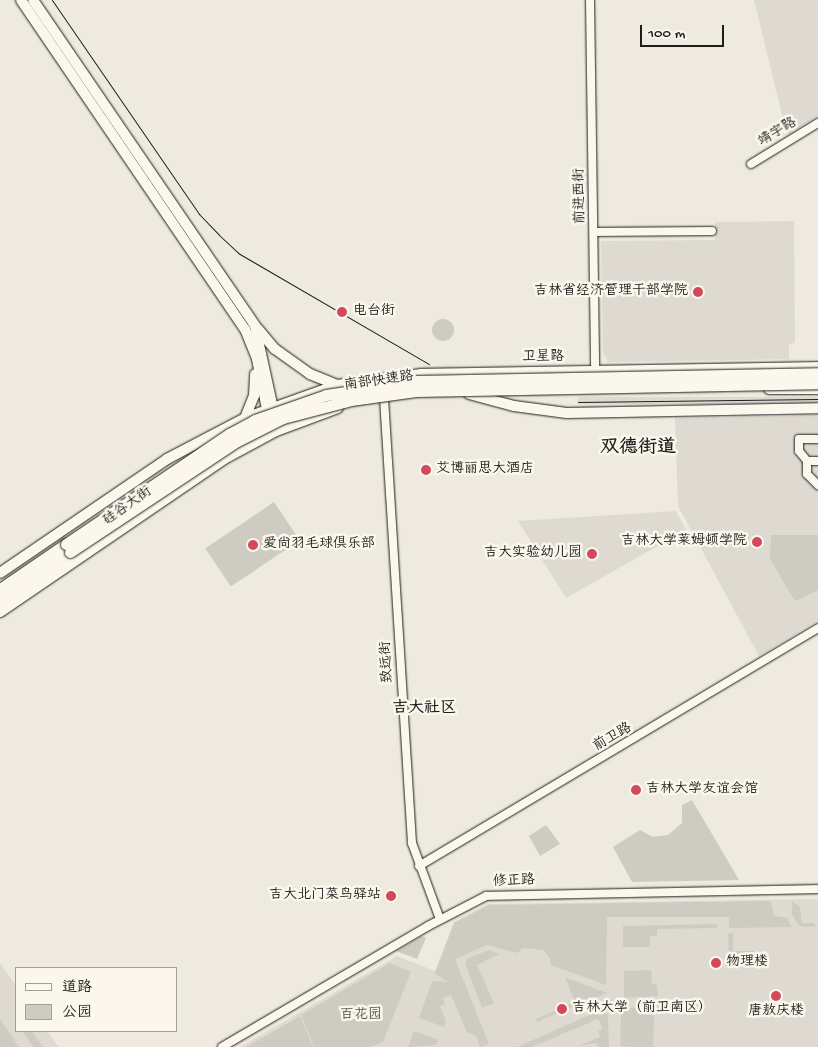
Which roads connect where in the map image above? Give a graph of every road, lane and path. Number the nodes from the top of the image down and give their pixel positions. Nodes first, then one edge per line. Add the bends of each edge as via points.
1 (21, 0) edge
2 (33, 0) edge
3 (590, 0) edge
4 (818, 123) edge
5 (751, 164) dead end
6 (712, 231) dead end
7 (594, 232) junction
8 (255, 326) junction
9 (252, 343) junction
10 (818, 367) edge
11 (595, 372) junction
12 (818, 383) edge
13 (337, 385) junction
14 (595, 392) junction
15 (469, 394) junction
16 (384, 398) junction
17 (270, 408) junction
18 (818, 408) edge
19 (245, 418) junction
20 (276, 431) junction
21 (818, 438) edge
22 (807, 461) junction
23 (818, 461) edge
24 (818, 485) edge
25 (68, 548) junction
26 (0, 573) edge
27 (0, 589) edge
28 (0, 600) edge
29 (0, 612) edge
30 (818, 628) edge
31 (419, 866) junction
32 (818, 889) edge
33 (440, 919) junction
34 (222, 1047) edge

1 - 9 main road
2 - 8 main road
3 - 7 street, 前进西街
4 - 5 street, 靖宇路
6 - 7 street
7 - 11 street, 前进西街
8 - 13 main road via 275,349 310,374
8 - 17 main road
9 - 17 main road
9 - 19 main road via 255,391
10 - 11 main road, 卫星路
11 - 13 main road, 卫星路 via 421,374
11 - 14 street, 前进西街
12 - 14 main road via 743,389
12 - 25 highway, 南部快速路, bridge via 417,381 326,395 263,417 229,434
13 - 17 main road, 卫星路
14 - 15 main road
15 - 16 main road
15 - 18 main road via 514,406 567,413
16 - 20 main road via 339,408
16 - 31 street, 致远街 via 409,805 412,843
17 - 19 main road, 硅谷大街
17 - 20 main road
19 - 26 main road, 硅谷大街 via 167,459
20 - 29 main road, 硅谷大街 via 224,459
21 - 22 street via 799,439 799,451
22 - 23 street
22 - 24 street via 807,474
25 - 27 highway, 南部快速路
25 - 28 highway, 南部快速路
30 - 31 street, 前卫路
31 - 33 street, 致远街
32 - 33 street, 修正路 via 496,894 476,900
33 - 34 street, 修正路

